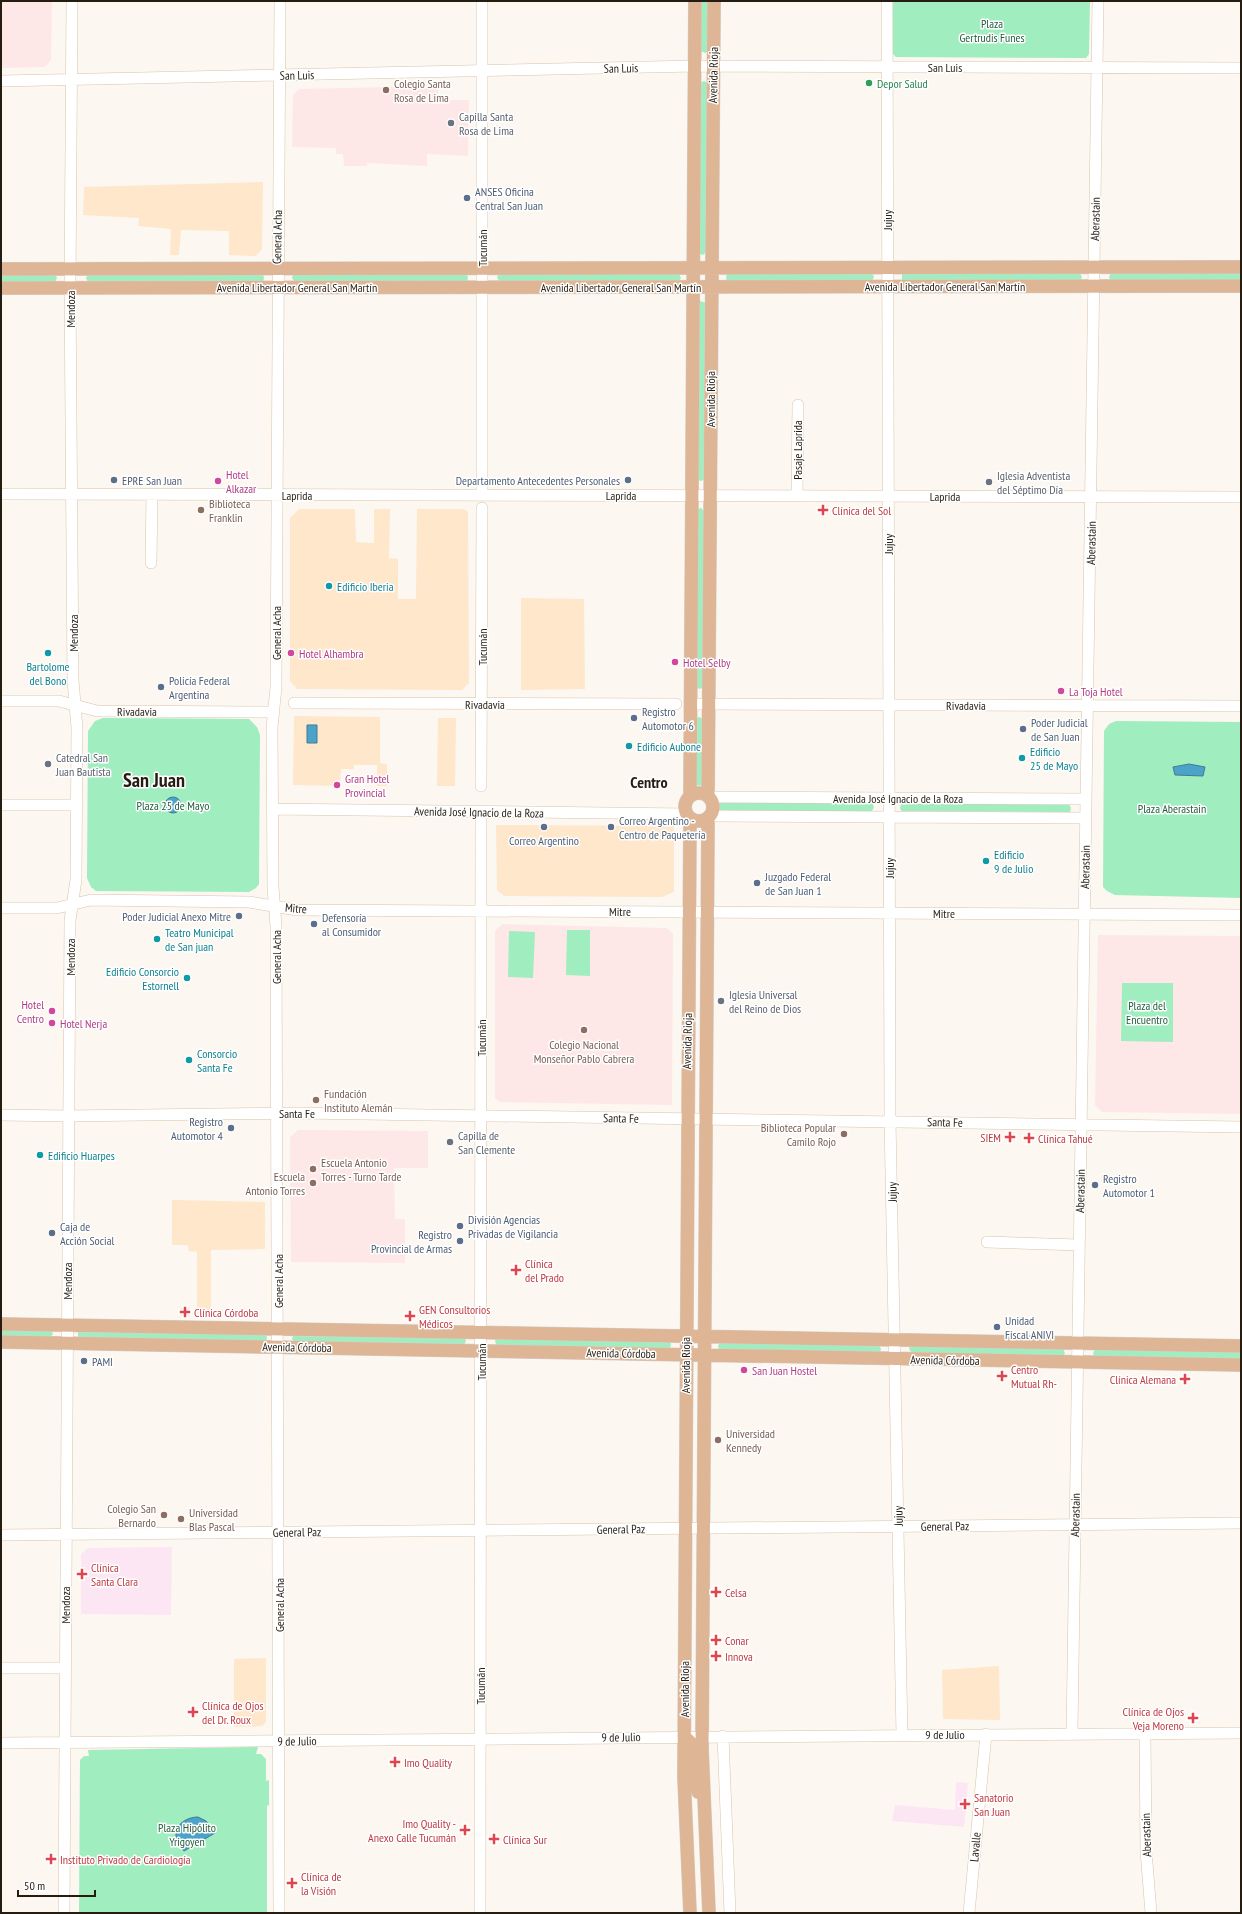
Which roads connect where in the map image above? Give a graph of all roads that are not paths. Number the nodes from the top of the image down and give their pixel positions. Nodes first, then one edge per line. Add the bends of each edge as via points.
1 (72, 1) edge
2 (280, 1) edge
3 (482, 1) edge
4 (695, 1) edge
5 (714, 1) edge
6 (887, 1) edge
7 (1098, 1) edge
8 (695, 66) junction
9 (713, 66) junction
10 (887, 67) junction
11 (1097, 68) junction
12 (1241, 68) edge
13 (482, 71) junction
14 (279, 75) junction
15 (72, 80) junction
16 (1, 81) edge
17 (1241, 267) edge
18 (70, 268) junction
19 (277, 268) junction
20 (482, 268) junction
21 (693, 268) junction
22 (711, 268) junction
23 (886, 268) junction
24 (1095, 268) junction
25 (1, 269) edge
26 (887, 286) junction
27 (1095, 286) junction
28 (1241, 286) edge
29 (277, 287) junction
30 (482, 287) junction
31 (693, 287) junction
32 (711, 287) junction
33 (1, 288) edge
34 (70, 288) junction
35 (798, 405) dead end
36 (1, 494) edge
37 (72, 495) junction
38 (152, 495) junction
39 (276, 495) junction
40 (482, 495) junction
41 (691, 495) junction
42 (710, 495) junction
43 (797, 496) junction
44 (887, 496) junction
45 (1091, 497) junction
46 (1241, 497) edge
47 (482, 508) dead end
48 (151, 563) dead end
49 (1, 701) edge
50 (294, 703) dead end
51 (481, 704) junction
52 (676, 704) dead end
53 (690, 704) junction
54 (708, 704) junction
55 (888, 704) junction
56 (75, 705) junction
57 (1088, 705) junction
58 (1241, 706) edge
59 (274, 712) junction
60 (481, 786) dead end
61 (690, 796) junction
62 (709, 797) junction
63 (889, 798) junction
64 (1086, 799) junction
65 (1, 805) edge
66 (76, 805) junction
67 (273, 809) junction
68 (481, 812) junction
69 (688, 816) junction
70 (709, 817) junction
71 (889, 818) junction
72 (1086, 818) junction
73 (72, 905) junction
74 (275, 906) junction
75 (1, 908) edge
76 (481, 910) junction
77 (689, 912) junction
78 (707, 912) junction
79 (889, 913) junction
80 (1084, 914) junction
81 (1241, 915) edge
82 (277, 1113) junction
83 (1, 1115) edge
84 (68, 1116) junction
85 (481, 1116) junction
86 (687, 1118) junction
87 (706, 1118) junction
88 (890, 1121) junction
89 (1081, 1124) junction
90 (1241, 1127) edge
91 (987, 1242) dead end
92 (1079, 1245) junction
93 (1, 1324) edge
94 (67, 1325) junction
95 (278, 1329) junction
96 (481, 1332) junction
97 (686, 1336) junction
98 (705, 1336) junction
99 (894, 1340) junction
100 (1, 1342) edge
101 (67, 1343) junction
102 (1078, 1343) junction
103 (1241, 1346) edge
104 (278, 1347) junction
105 (481, 1351) junction
106 (686, 1355) junction
107 (705, 1355) junction
108 (895, 1359) junction
109 (1077, 1362) junction
110 (1241, 1366) edge
111 (1241, 1523) edge
112 (1075, 1525) junction
113 (898, 1527) junction
114 (685, 1528) junction
115 (704, 1528) junction
116 (480, 1530) junction
117 (279, 1532) junction
118 (66, 1534) junction
119 (1, 1535) edge
120 (1, 1668) edge
121 (65, 1668) junction
122 (1072, 1733) junction
123 (1145, 1733) junction
124 (1241, 1733) edge
125 (902, 1734) junction
126 (986, 1734) junction
127 (684, 1736) junction
128 (703, 1736) junction
129 (723, 1736) junction
130 (480, 1738) junction
131 (279, 1741) junction
132 (65, 1742) junction
133 (1, 1743) edge
134 (704, 1800) junction
135 (688, 1880) junction
136 (64, 1913) edge
137 (279, 1913) edge
138 (480, 1913) edge
139 (690, 1913) edge
140 (700, 1913) edge
141 (709, 1913) edge
142 (730, 1913) edge
143 (969, 1913) edge
144 (1151, 1913) edge

1 - 15 street, Mendoza
2 - 14 street, General Acha
3 - 13 street, Tucumán
4 - 8 main road, Avenida Rioja
5 - 9 main road, Avenida Rioja
6 - 10 street, Jujuy
7 - 11 street, Aberastain
8 - 9 street, San Luis
8 - 13 street, San Luis
8 - 21 main road, Avenida Rioja
9 - 10 street, San Luis
9 - 22 main road, Avenida Rioja
10 - 11 street, San Luis
10 - 23 street, Jujuy
11 - 12 street, San Luis
11 - 24 street, Aberastain
13 - 14 street, San Luis
13 - 20 street, Tucumán
14 - 15 street, San Luis
14 - 19 street, General Acha
15 - 16 street, San Luis
15 - 18 street, Mendoza
17 - 24 main road, Avenida Libertador General San Martín
18 - 19 main road, Avenida Libertador General San Martín
18 - 25 main road, Avenida Libertador General San Martín
18 - 34 street, Mendoza
19 - 20 main road, Avenida Libertador General San Martín
19 - 29 street, General Acha
20 - 21 main road, Avenida Libertador General San Martín
20 - 30 street, Tucumán
21 - 22 main road, Avenida Libertador General San Martín
21 - 31 main road, Avenida Rioja
22 - 23 main road, Avenida Libertador General San Martín
22 - 32 main road, Avenida Rioja
23 - 24 main road, Avenida Libertador General San Martín
23 - 26 street, Jujuy
24 - 27 street, Aberastain
26 - 27 main road, Avenida Libertador General San Martín
26 - 32 main road, Avenida Libertador General San Martín
26 - 44 street, Jujuy
27 - 28 main road, Avenida Libertador General San Martín
27 - 45 street, Aberastain
29 - 30 main road, Avenida Libertador General San Martín
29 - 34 main road, Avenida Libertador General San Martín
29 - 39 street, General Acha
30 - 31 main road, Avenida Libertador General San Martín
30 - 40 street, Tucumán
31 - 32 main road, Avenida Libertador General San Martín
31 - 41 main road, Avenida Rioja
32 - 42 main road, Avenida Rioja
33 - 34 main road, Avenida Libertador General San Martín
34 - 37 street, Mendoza
35 - 43 street, Pasaje Laprida
36 - 37 street, Laprida
37 - 38 street, Laprida
37 - 56 street, Mendoza
38 - 39 street, Laprida
38 - 48 street
39 - 40 street, Laprida
39 - 59 street, General Acha
40 - 41 street, Laprida
41 - 42 street, Laprida
41 - 53 main road, Avenida Rioja
42 - 43 street, Laprida
42 - 54 main road, Avenida Rioja
43 - 44 street, Laprida
44 - 45 street, Laprida
44 - 55 street, Jujuy
45 - 46 street, Laprida
45 - 57 street, Aberastain
47 - 51 street, Tucumán
49 - 56 street, Rivadavia via 59,701
50 - 51 street, Rivadavia
51 - 52 street, Rivadavia
51 - 60 street, Tucumán
53 - 54 street, Rivadavia
53 - 61 main road, Avenida Rioja
54 - 55 street, Rivadavia
54 - 62 main road, Avenida Rioja
55 - 57 street, Rivadavia
55 - 63 street, Jujuy
56 - 59 street, Rivadavia via 97,711
56 - 66 street, Mendoza
57 - 58 street, Rivadavia
57 - 64 street, Aberastain
59 - 67 street, General Acha
61 - 62 main road via 698,793
61 - 69 main road via 684,806
62 - 63 street, Avenida José Ignacio de la Roza
62 - 70 main road via 713,808
63 - 64 street, Avenida José Ignacio de la Roza
63 - 71 street, Jujuy
64 - 72 street, Aberastain
65 - 66 street
66 - 73 street, Mendoza via 76,880
67 - 68 street, Avenida José Ignacio de la Roza
67 - 74 street, General Acha
68 - 69 street, Avenida José Ignacio de la Roza
68 - 76 street, Tucumán
69 - 70 main road via 700,821
69 - 77 main road, Avenida Rioja
70 - 71 street, Avenida José Ignacio de la Roza
70 - 78 main road, Avenida Rioja
71 - 72 street, Avenida José Ignacio de la Roza
71 - 79 street, Jujuy
72 - 80 street, Aberastain
73 - 74 street, Mitre via 91,900 249,902
73 - 75 street, Mitre via 57,908
73 - 84 street, Mendoza
74 - 76 street, Mitre via 297,910
74 - 82 street, General Acha
76 - 77 street, Mitre
76 - 85 street, Tucumán
77 - 78 street, Mitre
77 - 86 main road, Avenida Rioja
78 - 79 street, Mitre
78 - 87 main road, Avenida Rioja
79 - 80 street, Mitre
79 - 88 street, Jujuy
80 - 81 street, Mitre
80 - 89 street, Aberastain
82 - 84 street, Santa Fe
82 - 85 street, Santa Fe
82 - 95 street, General Acha
83 - 84 street, Santa Fe
84 - 94 street, Mendoza
85 - 86 street, Santa Fe
85 - 96 street, Tucumán
86 - 87 street, Santa Fe
86 - 97 main road, Avenida Rioja
87 - 88 street, Santa Fe
87 - 98 main road, Avenida Rioja
88 - 89 street, Santa Fe
88 - 99 street, Jujuy
89 - 90 street, Santa Fe
89 - 92 street, Aberastain
91 - 92 street
92 - 102 street, Aberastain
93 - 94 main road, Avenida Córdoba
94 - 95 main road, Avenida Córdoba
94 - 101 street, Mendoza
95 - 96 main road, Avenida Córdoba
95 - 104 street, General Acha
96 - 97 main road, Avenida Córdoba
96 - 105 street, Tucumán
97 - 98 main road, Avenida Córdoba
97 - 106 main road, Avenida Rioja
98 - 99 main road, Avenida Córdoba
98 - 107 main road, Avenida Rioja
99 - 102 main road, Avenida Córdoba
99 - 108 street, Jujuy
100 - 101 main road, Avenida Córdoba
101 - 104 main road, Avenida Córdoba
101 - 118 street, Mendoza
102 - 103 main road, Avenida Córdoba
102 - 109 street, Aberastain
104 - 105 main road, Avenida Córdoba
104 - 117 street, General Acha
105 - 106 main road, Avenida Córdoba
105 - 116 street, Tucumán
106 - 107 main road, Avenida Córdoba
106 - 114 main road, Avenida Rioja
107 - 108 main road, Avenida Córdoba
107 - 115 main road, Avenida Rioja
108 - 109 main road, Avenida Córdoba
108 - 113 street, Jujuy
109 - 110 main road, Avenida Córdoba
109 - 112 street, Aberastain
111 - 112 street, General Paz
112 - 113 street, General Paz
112 - 122 street, Aberastain
113 - 115 street, General Paz
113 - 125 street, Jujuy
114 - 115 street, General Paz
114 - 116 street, General Paz
114 - 127 main road, Avenida Rioja
115 - 128 main road, Avenida Rioja
116 - 117 street, General Paz
116 - 130 street, Tucumán
117 - 118 street, General Paz
117 - 131 street, General Acha
118 - 119 street, General Paz
118 - 121 street, Mendoza
120 - 121 street
121 - 132 street, Mendoza
122 - 123 street, 9 de Julio
122 - 126 street, 9 de Julio
123 - 124 street, 9 de Julio
123 - 144 street, Aberastain via 1146,1851
125 - 126 street, 9 de Julio
125 - 129 street, 9 de Julio
126 - 143 street, Lavalle
127 - 128 street, 9 de Julio
127 - 130 street, 9 de Julio
127 - 134 main road via 692,1744 695,1782
127 - 135 main road, Avenida Rioja
128 - 129 street, 9 de Julio
128 - 134 main road, Avenida Rioja
129 - 142 street
130 - 131 street, 9 de Julio
130 - 138 street, Tucumán
131 - 132 street, 9 de Julio
131 - 137 street, General Acha
132 - 133 street, 9 de Julio
132 - 136 street, Mendoza
134 - 141 main road, Avenida Rioja
135 - 139 main road, Avenida Rioja
135 - 140 main road via 698,1896

